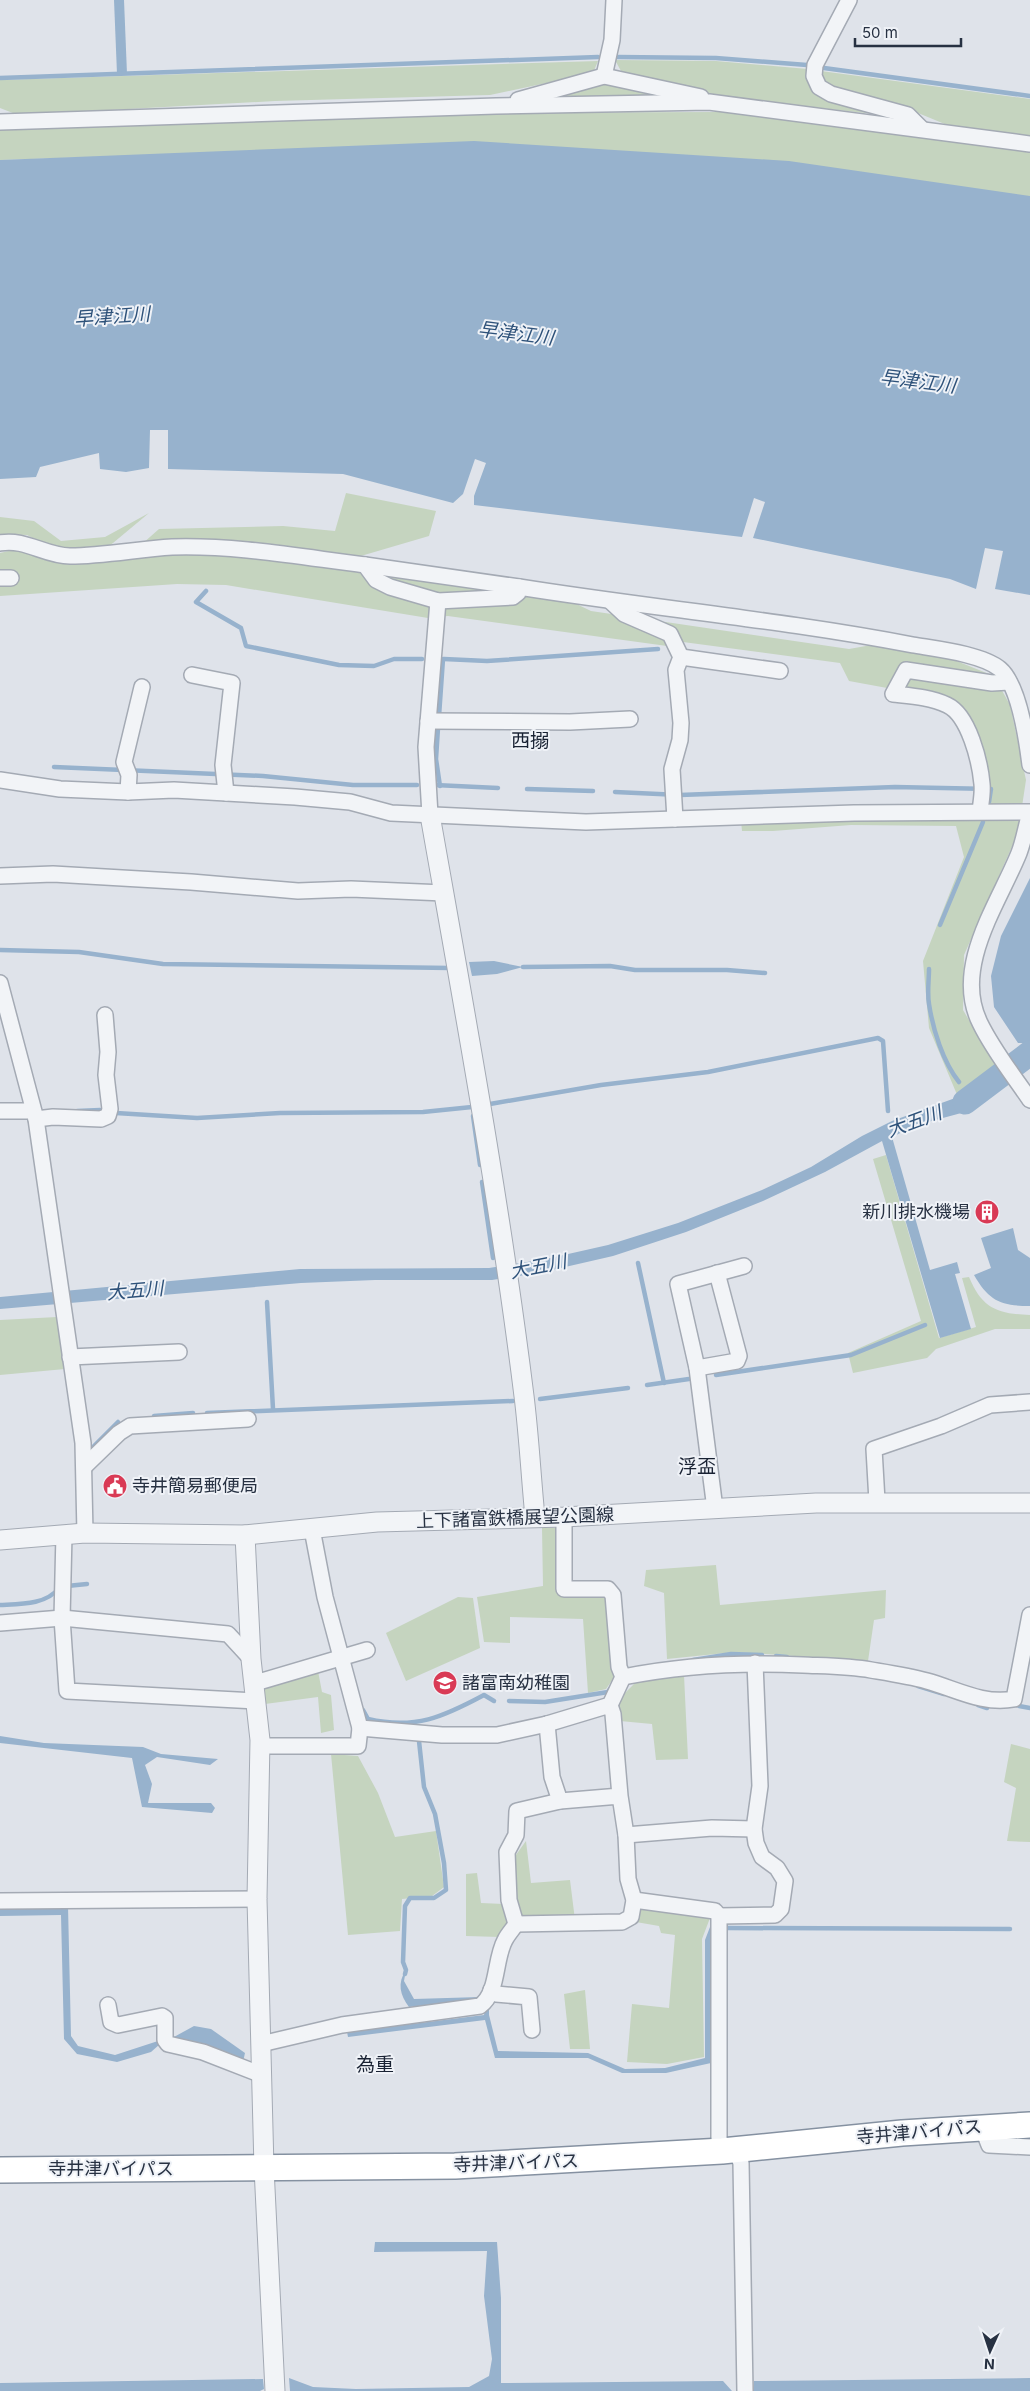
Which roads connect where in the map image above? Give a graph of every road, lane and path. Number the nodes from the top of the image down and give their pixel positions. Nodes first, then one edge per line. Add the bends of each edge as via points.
1 (614, 0) edge
2 (849, 0) edge
3 (604, 76) junction
4 (709, 102) junction
5 (496, 106) junction
6 (1, 121) edge
7 (921, 128) junction
8 (1030, 144) edge
9 (0, 543) edge
10 (365, 565) junction
11 (519, 587) junction
12 (438, 601) junction
13 (610, 601) junction
14 (681, 657) junction
15 (780, 671) dead end
16 (192, 675) dead end
17 (1009, 682) junction
18 (142, 687) dead end
19 (630, 719) dead end
20 (428, 721) junction
21 (1030, 765) edge
22 (0, 780) edge
23 (225, 782) junction
24 (128, 792) junction
25 (980, 811) junction
26 (1030, 812) edge
27 (430, 815) junction
28 (675, 819) junction
29 (0, 876) edge
30 (444, 893) junction
31 (0, 983) edge
32 (105, 1015) dead end
33 (1030, 1100) edge
34 (0, 1111) edge
35 (35, 1115) junction
36 (744, 1266) dead end
37 (717, 1273) junction
38 (180, 1352) dead end
39 (70, 1357) junction
40 (696, 1368) junction
41 (1030, 1402) edge
42 (248, 1419) dead end
43 (85, 1466) junction
44 (877, 1501) junction
45 (1030, 1503) edge
46 (715, 1509) junction
47 (535, 1517) junction
48 (564, 1517) junction
49 (312, 1528) junction
50 (85, 1533) junction
51 (64, 1534) junction
52 (245, 1536) junction
53 (0, 1540) edge
54 (1030, 1615) edge
55 (62, 1618) junction
56 (0, 1623) edge
57 (367, 1650) dead end
58 (342, 1658) junction
59 (252, 1659) junction
60 (755, 1663) junction
61 (622, 1677) junction
62 (256, 1692) junction
63 (610, 1704) junction
64 (547, 1724) junction
65 (360, 1728) junction
66 (260, 1746) junction
67 (620, 1796) junction
68 (560, 1801) junction
69 (754, 1829) junction
70 (626, 1835) junction
71 (257, 1899) junction
72 (634, 1900) junction
73 (0, 1901) edge
74 (719, 1916) junction
75 (516, 1924) junction
76 (486, 1999) junction
77 (108, 2005) dead end
78 (532, 2030) dead end
79 (261, 2044) junction
80 (262, 2075) junction
81 (1030, 2125) edge
82 (982, 2127) junction
83 (1030, 2147) edge
84 (729, 2151) junction
85 (264, 2168) junction
86 (0, 2170) edge
87 (275, 2391) edge
88 (745, 2391) edge

1 - 3 street via 612,40
2 - 7 street via 816,64 814,76 820,87 831,94 908,115
3 - 4 street via 698,95
3 - 5 street
4 - 5 street
4 - 7 street
5 - 6 street
7 - 8 street
9 - 10 street via 26,544 50,554 69,556 173,547 251,550
10 - 11 street
10 - 12 street via 376,580 390,587
11 - 12 street via 513,597
11 - 13 street
12 - 20 street
13 - 14 street via 624,614 670,634
13 - 17 street via 867,636 925,647 993,663
14 - 15 street
14 - 28 street via 676,670 680,740 672,769
16 - 23 street via 232,683
17 - 21 street via 1017,701
17 - 25 street via 992,683 906,670 893,694 927,698 948,705 958,713 966,725 979,762
18 - 24 street via 124,762 128,772
19 - 20 street
20 - 27 street via 426,777
22 - 24 street via 60,789
23 - 24 street via 174,790
23 - 27 street via 350,802 391,812
25 - 26 street
25 - 28 street
26 - 33 street via 1019,852 983,929 973,972 974,1000 980,1022
27 - 28 street via 586,822
27 - 30 street
29 - 30 street via 53,874 298,891 351,889
30 - 47 street via 505,1263 524,1398
31 - 35 street
32 - 35 street via 108,1116 101,1119
34 - 35 street
35 - 39 street
36 - 37 street
37 - 40 street via 678,1284
37 - 40 street via 739,1356 737,1361
38 - 39 street
39 - 43 street
40 - 46 street
41 - 44 street via 990,1406 874,1449
42 - 43 street via 130,1426
43 - 50 street
44 - 45 street, 上下諸富鉄橋展望公園線
44 - 46 street, 上下諸富鉄橋展望公園線
46 - 48 street, 上下諸富鉄橋展望公園線
47 - 48 street, 上下諸富鉄橋展望公園線
47 - 49 street, 上下諸富鉄橋展望公園線 via 377,1522
48 - 61 street via 564,1589 608,1589 613,1595
49 - 52 street, 上下諸富鉄橋展望公園線
49 - 58 street via 325,1597
50 - 51 street, 上下諸富鉄橋展望公園線
50 - 52 street, 上下諸富鉄橋展望公園線
51 - 53 street, 上下諸富鉄橋展望公園線
51 - 55 street
52 - 59 street
54 - 60 street via 1014,1699 1001,1702 962,1694 928,1681 869,1670
55 - 56 street
55 - 59 street via 228,1634
55 - 62 street via 67,1691
57 - 58 street
58 - 62 street
58 - 65 street
59 - 62 street
60 - 61 street via 660,1670
60 - 69 street via 760,1786
61 - 63 street
62 - 66 street
63 - 64 street
63 - 67 street
64 - 65 street via 497,1735 442,1735
64 - 68 street via 552,1777
65 - 66 street via 358,1746
66 - 71 street
67 - 68 street
67 - 70 street
68 - 75 street via 517,1811 516,1835 506,1852 509,1900
69 - 70 street via 712,1828
69 - 74 street via 762,1857 777,1868 786,1881 781,1909 775,1915
70 - 72 street via 628,1879
71 - 73 street
71 - 79 street
72 - 74 street via 715,1911
72 - 75 street via 631,1917 622,1922
74 - 84 street via 718,2138
75 - 76 street via 504,1941
76 - 78 street via 496,1994 529,1997
76 - 79 street via 342,2025
77 - 80 street via 112,2022 118,2025 162,2016 165,2018 165,2040 168,2044 203,2052
79 - 80 street
80 - 85 street
81 - 82 highway, 寺井津バイパス
82 - 83 street via 989,2145
82 - 84 highway, 寺井津バイパス
84 - 85 highway, 寺井津バイパス via 455,2166
84 - 88 street via 741,2163
85 - 86 highway, 寺井津バイパス
85 - 87 street

